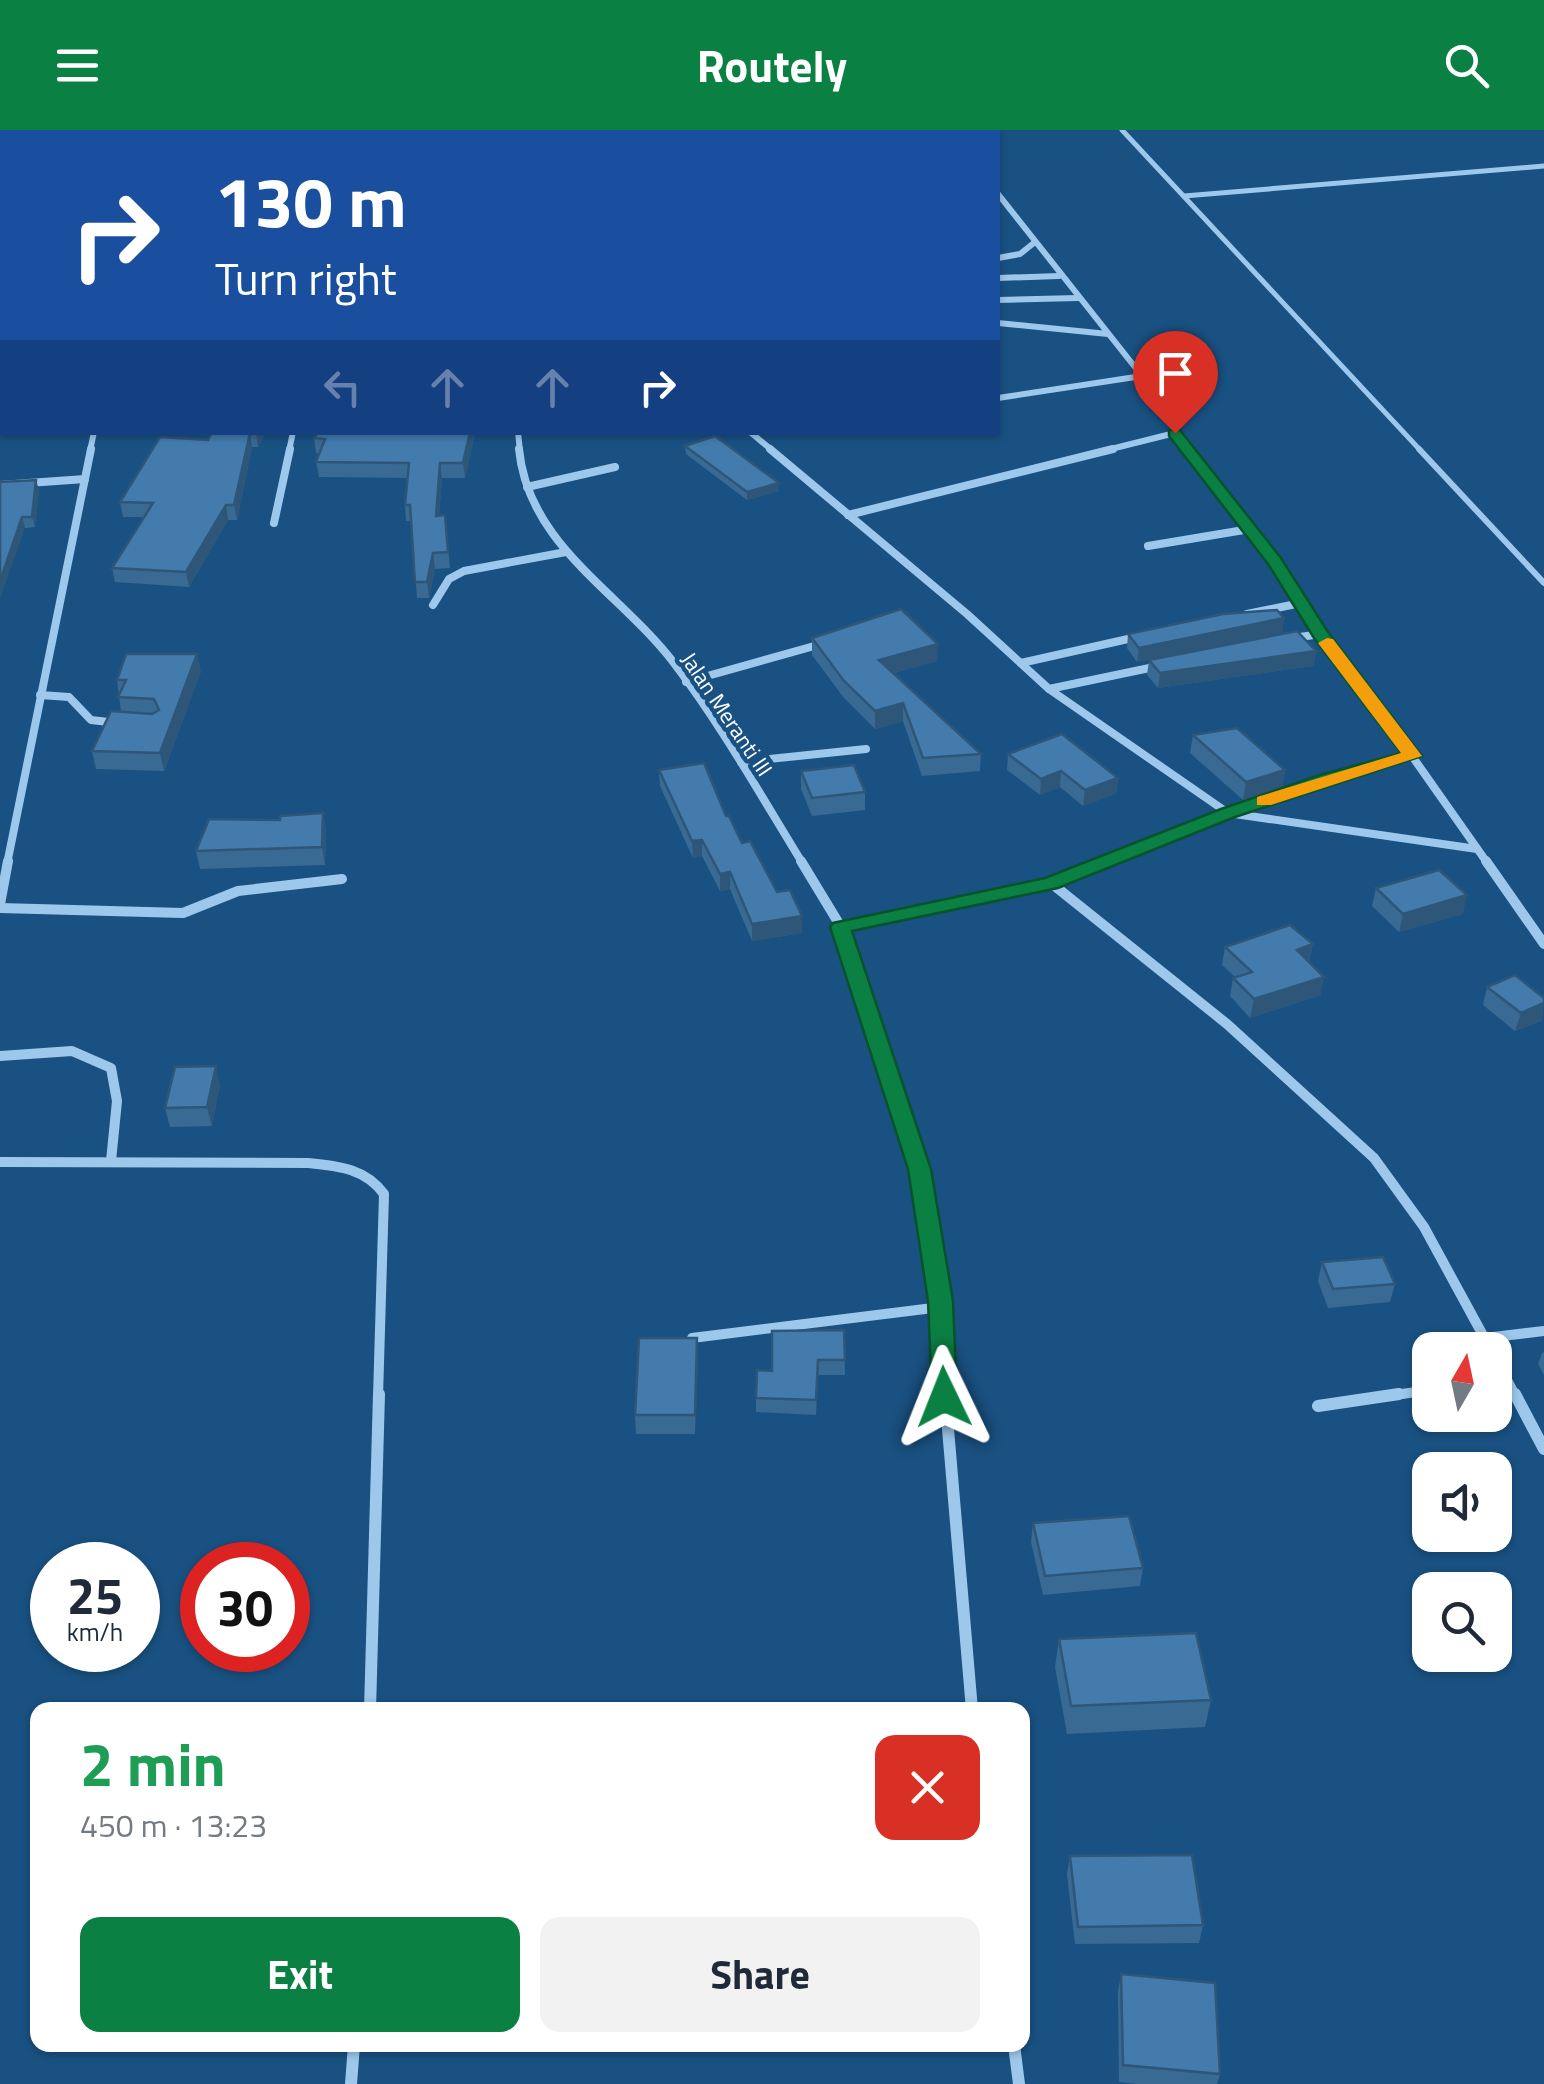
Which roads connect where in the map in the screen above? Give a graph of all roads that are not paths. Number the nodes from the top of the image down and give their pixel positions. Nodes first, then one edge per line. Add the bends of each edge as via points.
1 (1122, 130) edge
2 (1544, 166) edge
3 (1184, 196) junction
4 (1000, 197) edge
5 (1035, 242) junction
6 (1000, 258) edge
7 (1060, 276) junction
8 (1000, 278) edge
9 (1078, 298) junction
10 (1000, 300) edge
11 (1000, 323) edge
12 (1108, 334) junction
13 (1142, 376) junction
14 (1000, 398) edge
15 (1175, 433) junction
16 (93, 435) edge
17 (291, 435) edge
18 (518, 435) edge
19 (754, 435) edge
20 (616, 466) dead end
21 (85, 479) junction
22 (0, 485) edge
23 (526, 487) junction
24 (848, 515) junction
25 (274, 522) dead end
26 (1250, 529) junction
27 (1148, 546) dead end
28 (566, 552) junction
29 (1544, 583) edge
30 (1301, 603) junction
31 (433, 605) dead end
32 (1234, 616) edge
33 (1147, 634) edge
34 (1320, 634) junction
35 (1286, 639) edge
36 (830, 642) edge
37 (1021, 663) junction
38 (1164, 665) edge
39 (686, 682) junction
40 (1050, 690) junction
41 (40, 695) junction
42 (138, 724) edge
43 (866, 749) dead end
44 (1412, 756) junction
45 (740, 762) junction
46 (1228, 813) junction
47 (1477, 849) junction
48 (342, 879) dead end
49 (1051, 883) junction
50 (0, 906) edge
51 (841, 927) junction
52 (1544, 944) edge
53 (0, 1056) edge
54 (111, 1161) junction
55 (0, 1162) edge
56 (940, 1307) junction
57 (1544, 1331) edge
58 (1481, 1332) edge
59 (692, 1338) edge
60 (1512, 1338) edge
61 (1412, 1393) edge
62 (1512, 1397) edge
63 (1318, 1406) dead end
64 (1544, 1448) edge
65 (370, 1702) edge
66 (971, 1702) edge
67 (354, 2052) edge
68 (1015, 2052) edge
69 (352, 2084) edge
70 (1018, 2084) edge

1 - 3 lane
2 - 3 lane
3 - 29 lane
4 - 5 street
5 - 6 street
5 - 7 street
7 - 8 street
7 - 9 street
9 - 10 street
9 - 12 street
11 - 12 street
12 - 13 street
13 - 14 street
13 - 15 street
15 - 24 street
15 - 26 street
16 - 21 street
17 - 25 street
18 - 23 street, Jalan Meranti III via 518,468
19 - 24 street
20 - 23 street
21 - 22 street
21 - 41 street
23 - 28 street, Jalan Meranti III
24 - 37 street
26 - 27 street
26 - 30 street
28 - 31 street via 464,571 449,579
28 - 39 street, Jalan Meranti III
30 - 32 street
30 - 34 street
33 - 37 street
34 - 35 street
34 - 44 street
36 - 39 street
37 - 40 street
38 - 40 street
39 - 45 street, Jalan Meranti III
40 - 46 street
41 - 42 street via 69,697 91,720
41 - 50 street
43 - 45 street
44 - 46 street
44 - 47 street
45 - 51 street, Jalan Meranti III
46 - 47 street
46 - 49 street
47 - 52 street
48 - 50 street via 248,888 183,913
49 - 51 street
49 - 58 street via 1227,1024 1374,1158 1424,1227
51 - 56 street, Jalan Meranti III via 920,1169
53 - 54 street via 80,1052 111,1068 117,1101
54 - 55 street
54 - 65 street via 308,1162 374,1176 384,1194
56 - 59 street
56 - 66 street, Jalan Meranti III
57 - 60 street
61 - 63 street
62 - 64 street
67 - 69 street
68 - 70 street

